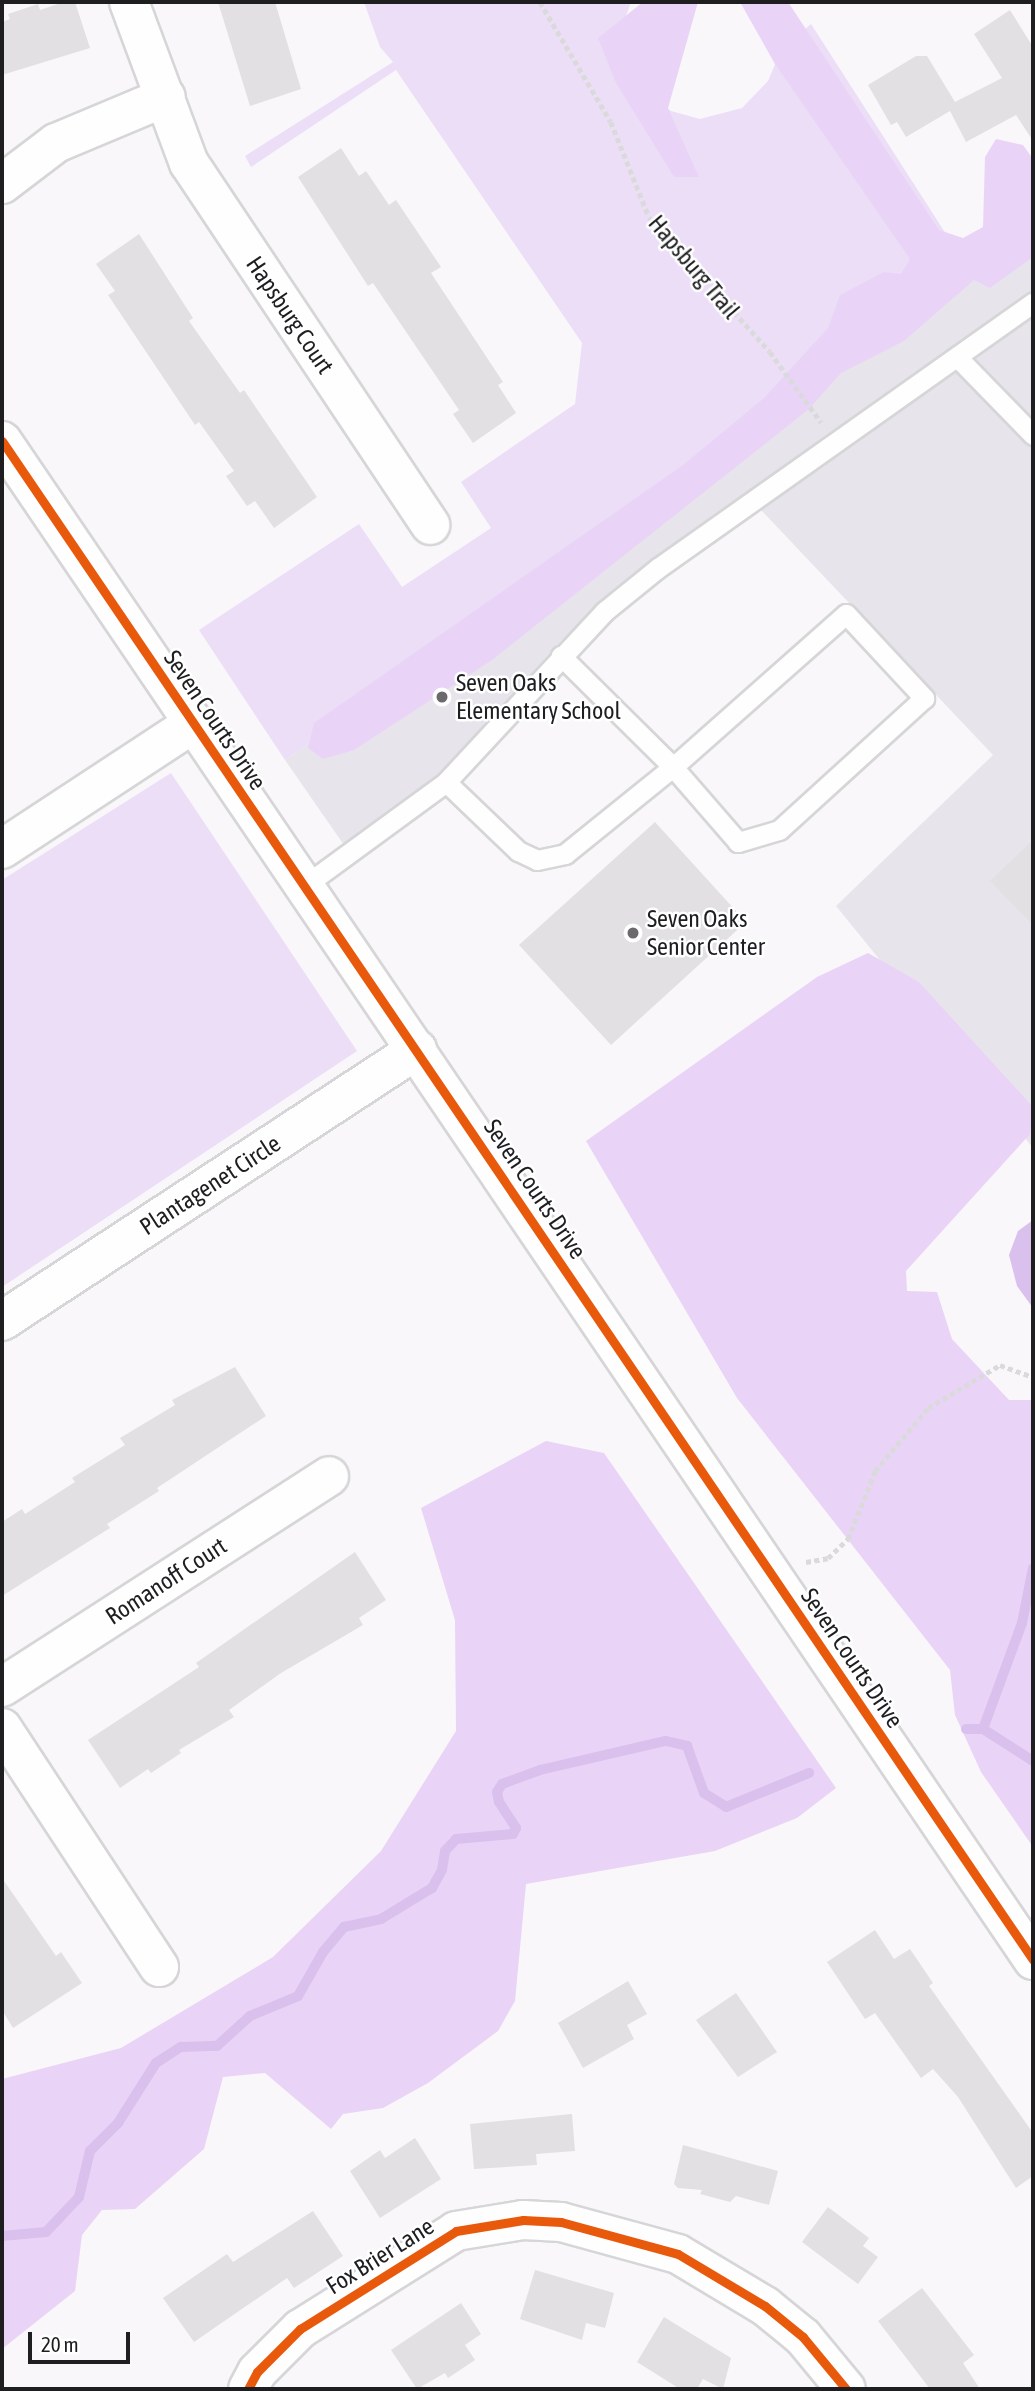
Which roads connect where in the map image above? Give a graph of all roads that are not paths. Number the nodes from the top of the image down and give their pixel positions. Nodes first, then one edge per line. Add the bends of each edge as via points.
1 (129, 2) edge
2 (166, 97) junction
3 (2, 184) edge
4 (1033, 302) edge
5 (957, 357) junction
6 (1033, 435) edge
7 (2, 440) edge
8 (430, 525) dead end
9 (561, 656) junction
10 (194, 723) junction
11 (673, 767) junction
12 (446, 782) junction
13 (2, 849) edge
14 (304, 886) junction
15 (417, 1049) junction
16 (2, 1321) edge
17 (329, 1476) dead end
18 (2, 1687) edge
19 (2, 1728) edge
20 (1033, 1960) edge
21 (159, 1967) dead end
22 (248, 2389) edge
23 (846, 2389) edge

1 - 2 street, Hapsburg Court
2 - 3 street via 56,144
2 - 8 street, Hapsburg Court via 189,163
4 - 5 lane
5 - 6 lane
5 - 9 lane via 658,568 605,611
7 - 10 street, Seven Courts Drive
9 - 11 lane
9 - 12 lane
10 - 13 street
10 - 14 street, Seven Courts Drive
11 - 11 lane via 738,842 779,830 924,698 846,614
11 - 12 lane via 565,854 537,860 518,851
12 - 14 lane
14 - 15 street, Seven Courts Drive
15 - 16 street, Plantagenet Circle
15 - 20 street, Seven Courts Drive
17 - 18 street, Romanoff Court
19 - 21 street
22 - 23 street, Fox Brier Lane via 257,2372 300,2329 456,2231 523,2220 561,2222 678,2254 765,2306 803,2337

